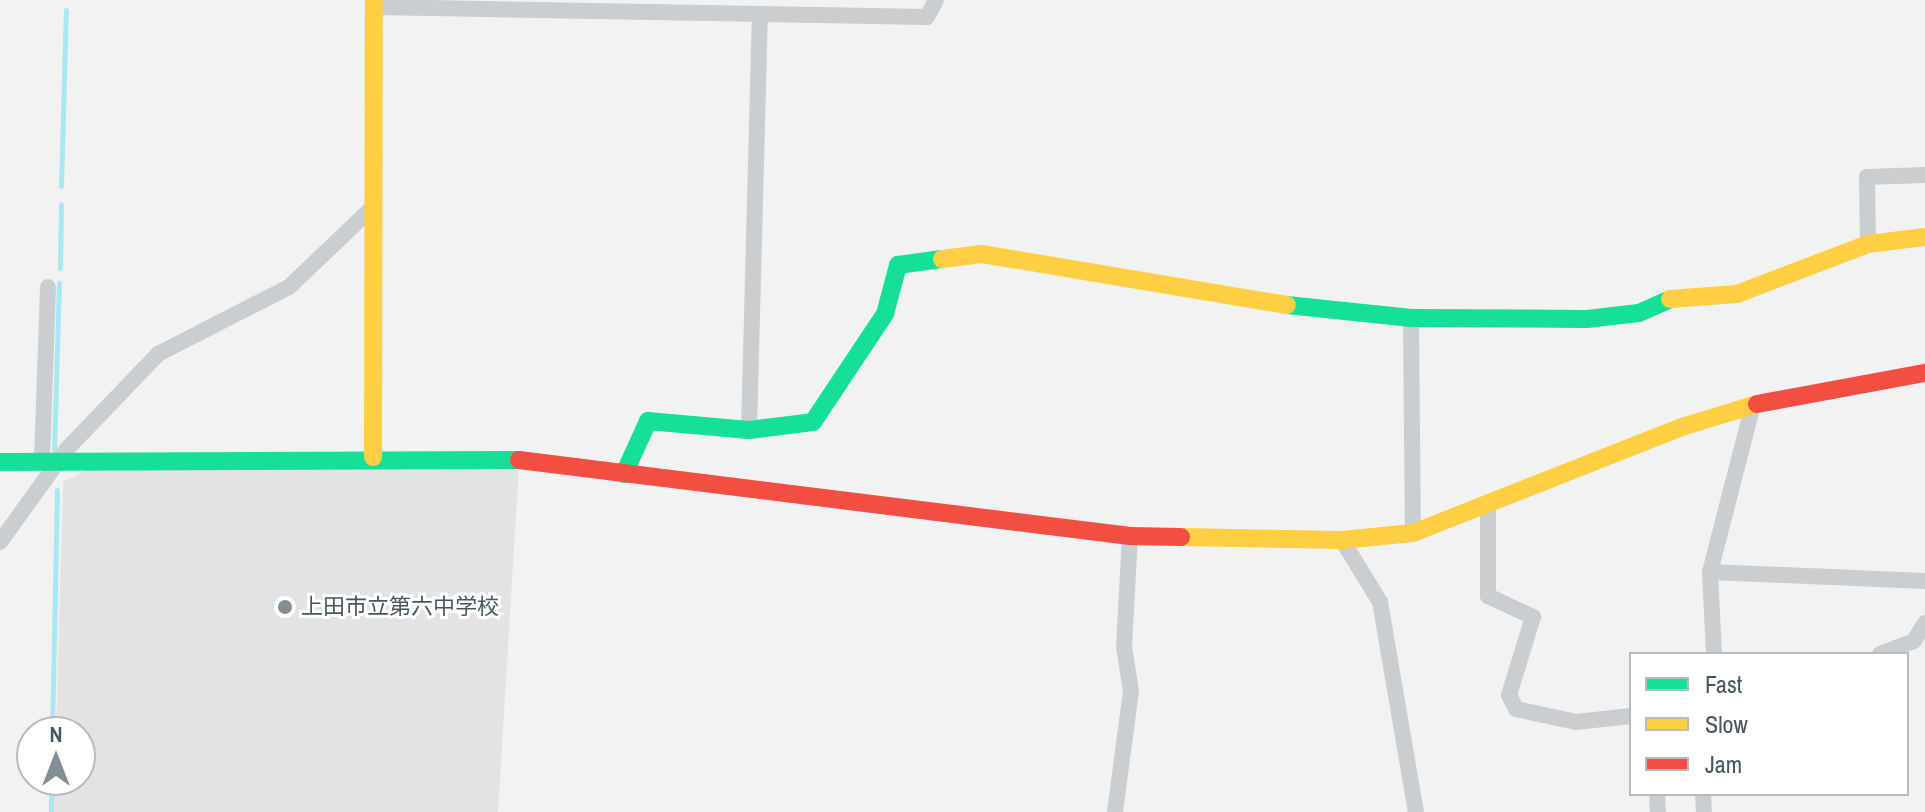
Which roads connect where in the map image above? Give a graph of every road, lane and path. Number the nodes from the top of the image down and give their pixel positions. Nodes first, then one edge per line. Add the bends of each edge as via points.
1 (936, 0) edge
2 (374, 3) edge
3 (760, 17) junction
4 (1925, 175) edge
5 (374, 206) junction
6 (1925, 237) edge
7 (1868, 244) junction
8 (48, 287) dead end
9 (1411, 318) junction
10 (1925, 373) edge
11 (1753, 405) junction
12 (749, 430) junction
13 (373, 457) junction
14 (51, 459) junction
15 (0, 462) edge
16 (624, 474) junction
17 (1488, 505) junction
18 (1413, 533) junction
19 (1130, 536) junction
20 (1342, 540) junction
21 (0, 542) edge
22 (1710, 572) junction
23 (1925, 581) edge
24 (1925, 623) edge
25 (1714, 652) edge
26 (1885, 652) edge
27 (1629, 716) edge
28 (1115, 812) edge
29 (1416, 812) edge

1 - 3 street via 927,17
2 - 3 street
2 - 5 street
3 - 12 street
4 - 7 street via 1867,177
5 - 13 street
5 - 14 street via 289,287 158,354
6 - 7 street
7 - 9 street via 1737,294 1675,297 1639,313 1587,319
8 - 14 street
9 - 12 street via 1278,304 982,254 898,265 885,314 813,422
9 - 18 street
10 - 11 street
11 - 17 street via 1685,426
11 - 22 street
12 - 16 street via 648,421
13 - 14 street
13 - 16 street via 519,460
14 - 15 street
14 - 21 street
16 - 19 street
17 - 18 street
17 - 27 street via 1488,596 1533,617 1509,695 1516,709 1576,722
18 - 20 street
19 - 20 street
19 - 28 street via 1124,647 1131,691
20 - 29 street via 1380,602
22 - 23 street
22 - 25 street
24 - 26 street via 1914,641

